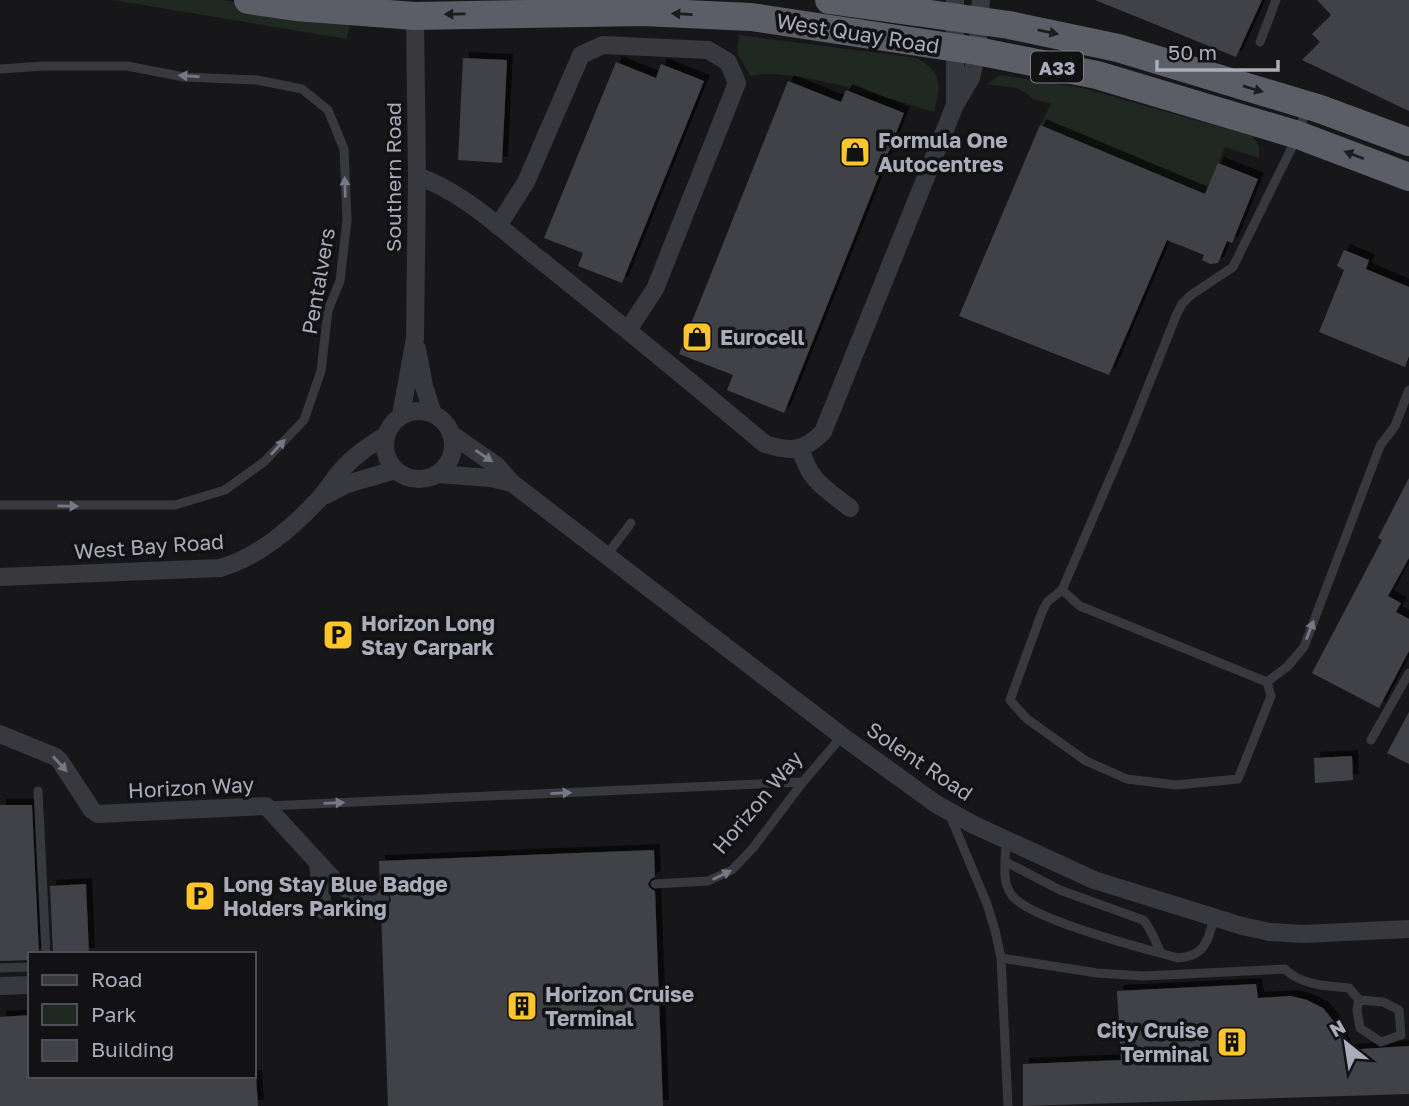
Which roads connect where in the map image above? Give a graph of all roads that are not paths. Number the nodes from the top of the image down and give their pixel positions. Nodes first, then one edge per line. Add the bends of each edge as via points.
1 (247, 0) edge
2 (829, 0) edge
3 (1276, 0) edge
4 (967, 10) edge
5 (415, 16) junction
6 (1260, 42) dead end
7 (965, 50) junction
8 (0, 69) edge
9 (1307, 106) junction
10 (1298, 135) junction
11 (1409, 142) edge
12 (417, 176) junction
13 (1409, 177) edge
14 (498, 226) junction
15 (628, 330) junction
16 (415, 338) junction
17 (1409, 390) edge
18 (433, 414) junction
19 (401, 415) junction
20 (452, 434) junction
21 (386, 435) junction
22 (800, 449) junction
23 (395, 470) junction
24 (438, 474) junction
25 (512, 483) junction
26 (320, 498) junction
27 (0, 505) edge
28 (850, 508) dead end
29 (631, 523) dead end
30 (607, 555) junction
31 (0, 577) edge
32 (1062, 590) junction
33 (1409, 673) edge
34 (1267, 682) junction
35 (0, 734) edge
36 (842, 736) junction
37 (1371, 740) dead end
38 (803, 782) junction
39 (38, 791) dead end
40 (266, 806) junction
41 (948, 811) junction
42 (1006, 840) junction
43 (1006, 862) junction
44 (318, 863) junction
45 (655, 884) dead end
46 (380, 898) dead end
47 (323, 910) dead end
48 (1214, 918) junction
49 (1409, 929) edge
50 (46, 952) edge
51 (1161, 953) junction
52 (1000, 958) junction
53 (28, 967) edge
54 (0, 968) edge
55 (28, 985) edge
56 (0, 986) edge
57 (1359, 1000) junction
58 (1008, 1106) edge

1 - 5 highway, West Quay Road / A33
2 - 4 highway, West Quay Road / A33
3 - 6 lane
4 - 7 street
4 - 7 street
4 -> 9 highway, West Quay Road / A33 via 1118,48
7 -> 5 highway, West Quay Road / A33 via 751,17 643,12
5 - 12 street, Southern Road
7 - 10 highway, West Quay Road / A33 via 1097,75
7 - 22 street via 955,105 823,432
27 -> 8 lane, Pentalvers via 175,505 225,490 265,461 303,420 321,371 347,220 344,149 328,110 302,89 127,66
9 - 10 lane
9 - 11 highway, West Quay Road / A33
13 -> 10 highway, West Quay Road / A33
10 - 32 lane via 1233,267 1182,304
12 - 14 street via 438,183
12 - 16 street, Southern Road
14 - 15 street
14 - 15 street via 526,182 581,55 603,45 708,50 728,62 737,83 655,289
15 - 22 street via 765,444
16 - 18 street, Southern Road
16 - 19 street, Southern Road
34 -> 17 lane via 1304,647 1380,446 1395,426
18 - 19 street
18 - 20 street
19 - 21 street
20 - 24 street via 451,456
20 -> 25 street, Solent Road via 498,466
21 - 23 street via 385,454
21 - 26 street, West Bay Road via 341,470
22 - 28 street via 804,466 816,481
23 - 24 street via 416,480
23 - 26 street, West Bay Road via 347,484
24 - 25 street, Solent Road
25 - 30 street, Solent Road
26 - 31 street, West Bay Road via 254,555 220,568
29 - 30 lane
30 - 36 street, Solent Road
32 - 34 lane via 1080,606
32 - 34 lane via 1042,612 1010,700 1027,719 1086,761 1127,779 1176,785 1238,779 1272,696
33 - 37 lane
35 -> 40 street, Horizon Way via 60,761 98,814
36 - 38 lane, Horizon Way
36 - 41 street, Solent Road
40 -> 38 lane
45 -> 38 lane, Horizon Way via 708,881 732,870
39 - 50 lane
40 - 44 street, Horizon Way
41 - 42 street, Solent Road
41 - 52 lane via 987,904
42 - 43 lane
42 - 48 street, Solent Road via 1094,880
43 - 51 lane via 1060,890 1143,920
43 - 51 lane via 1011,896 1025,906 1091,934
44 - 46 street, Horizon Way via 351,892
44 - 47 street
48 - 49 street, Solent Road via 1270,932 1303,934
48 - 51 lane via 1203,949 1191,957
52 - 57 lane via 1097,974 1144,976 1285,969 1292,976 1321,985 1349,988
52 - 58 lane
53 - 54 lane
55 - 56 street
57 - 57 lane via 1383,1002 1399,1010 1401,1035 1381,1042 1360,1028

